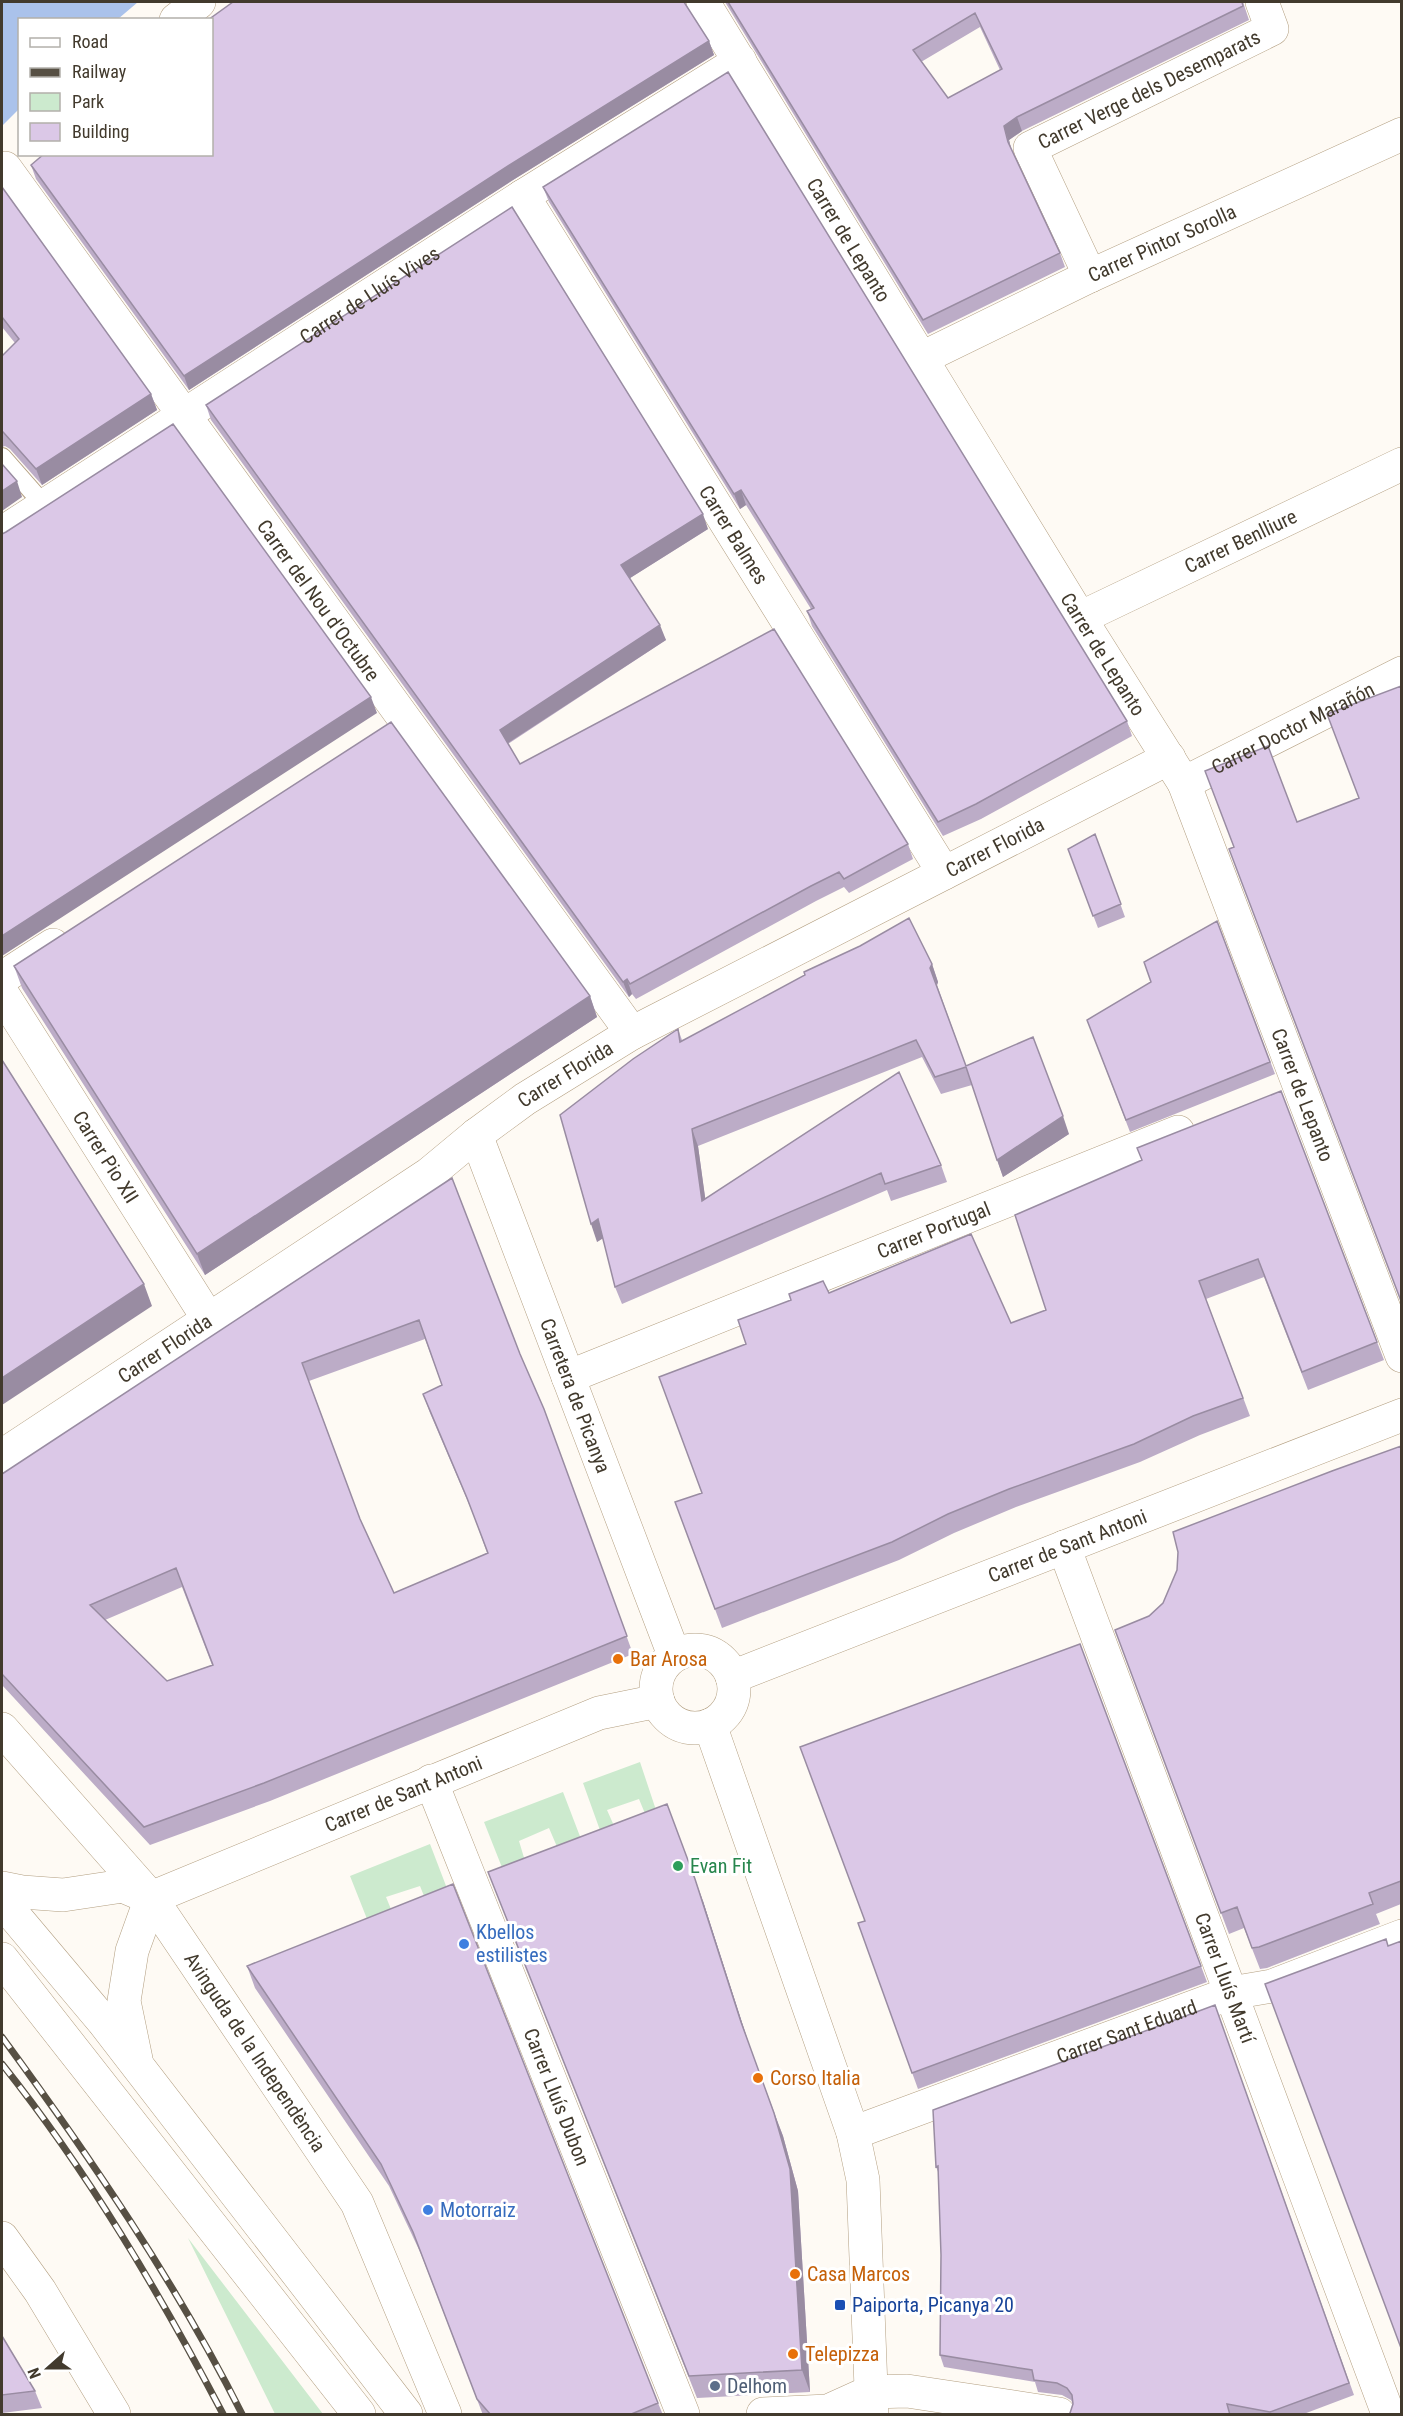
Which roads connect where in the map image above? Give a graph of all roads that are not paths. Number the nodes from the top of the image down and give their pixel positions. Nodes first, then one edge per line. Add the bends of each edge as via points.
1 (199, 2) edge
2 (703, 2) edge
3 (1262, 2) edge
4 (179, 18) edge
5 (740, 61) junction
6 (1401, 134) edge
7 (9, 164) edge
8 (523, 196) junction
9 (1090, 276) junction
10 (922, 358) junction
11 (184, 415) junction
12 (2, 458) edge
13 (1401, 464) edge
14 (45, 506) junction
15 (2, 533) edge
16 (1080, 618) junction
17 (1399, 682) edge
18 (404, 718) junction
19 (374, 738) edge
20 (1177, 771) junction
21 (944, 873) junction
22 (82, 926) edge
23 (2, 978) edge
24 (2, 993) edge
25 (632, 1033) junction
26 (1299, 1084) junction
27 (1266, 1097) edge
28 (1211, 1119) edge
29 (476, 1135) junction
30 (210, 1320) junction
31 (1401, 1356) edge
32 (568, 1377) junction
33 (1401, 1415) edge
34 (2, 1456) edge
35 (1064, 1547) junction
36 (674, 1656) junction
37 (732, 1677) junction
38 (658, 1701) junction
39 (710, 1725) junction
40 (2, 1730) edge
41 (431, 1781) junction
42 (2, 1888) edge
43 (151, 1898) junction
44 (2, 1901) edge
45 (1401, 1936) edge
46 (2, 1959) edge
47 (1231, 1993) junction
48 (138, 2067) junction
49 (853, 2133) junction
50 (2, 2238) edge
51 (870, 2408) edge
52 (1388, 2411) edge
53 (114, 2415) edge
54 (359, 2415) edge
55 (406, 2415) edge
56 (445, 2415) edge
57 (683, 2415) edge
58 (763, 2415) edge
59 (1059, 2415) edge

1 - 4 street
2 - 5 street, Carrer de Lepanto
3 - 9 street, Carrer Verge dels Desemparats via 1272,29 1029,148
5 - 8 street, Carrer de Lluís Vives
5 - 10 street, Carrer de Lepanto
6 - 9 street, Carrer Pintor Sorolla
7 - 11 street, Carrer del Nou d'Octubre
8 - 11 street, Carrer de Lluís Vives
8 - 21 street, Carrer Balmes
9 - 10 street, Carrer Pintor Sorolla
10 - 16 street, Carrer de Lepanto
11 - 14 street, Carrer de Lluís Vives
11 - 18 street, Carrer del Nou d'Octubre
12 - 14 lane
13 - 16 street, Carrer Benlliure
14 - 15 street, Carrer de Lluís Vives
16 - 20 street, Carrer de Lepanto
17 - 20 street, Carrer Doctor Marañón
18 - 19 street
18 - 25 street, Carrer del Nou d'Octubre
20 - 21 street, Carrer Florida
20 - 26 street, Carrer de Lepanto
21 - 25 street, Carrer Florida
22 - 23 street
24 - 30 street, Carrer Pio XII
25 - 29 street, Carrer Florida via 525,1099
26 - 27 street
26 - 31 street, Carrer de Lepanto
28 - 32 street, Carrer Portugal
29 - 30 street, Carrer Florida via 429,1174
29 - 32 street, Carretera de Picanya
30 - 34 street, Carrer Florida
32 - 36 street, Carretera de Picanya
33 - 35 street, Carrer de Sant Antoni
35 - 37 street, Carrer de Sant Antoni
35 - 47 street, Carrer Lluís Martí
36 - 37 street via 685,1651 708,1652 718,1658
36 - 38 street via 660,1671
37 - 39 street via 733,1700 720,1719
38 - 39 street via 673,1721 685,1726
38 - 41 street, Carrer de Sant Antoni via 599,1713
39 - 49 street
40 - 43 street, Avinguda de la Independència
41 - 43 street, Carrer de Sant Antoni
41 - 57 street, Carrer Lluís Dubon
42 - 43 street via 63,1895 123,1886
43 - 48 street via 132,1951 124,2001
43 - 56 street, Avinguda de la Independència via 357,2203
44 - 48 street
45 - 47 street, Carrer Sant Eduard via 1272,1986
46 - 54 street
47 - 49 street, Carrer Sant Eduard
47 - 52 street, Carrer Lluís Martí
48 - 55 street
49 - 51 street via 863,2180
50 - 53 street via 40,2291
51 - 58 street
51 - 59 street via 907,2391

